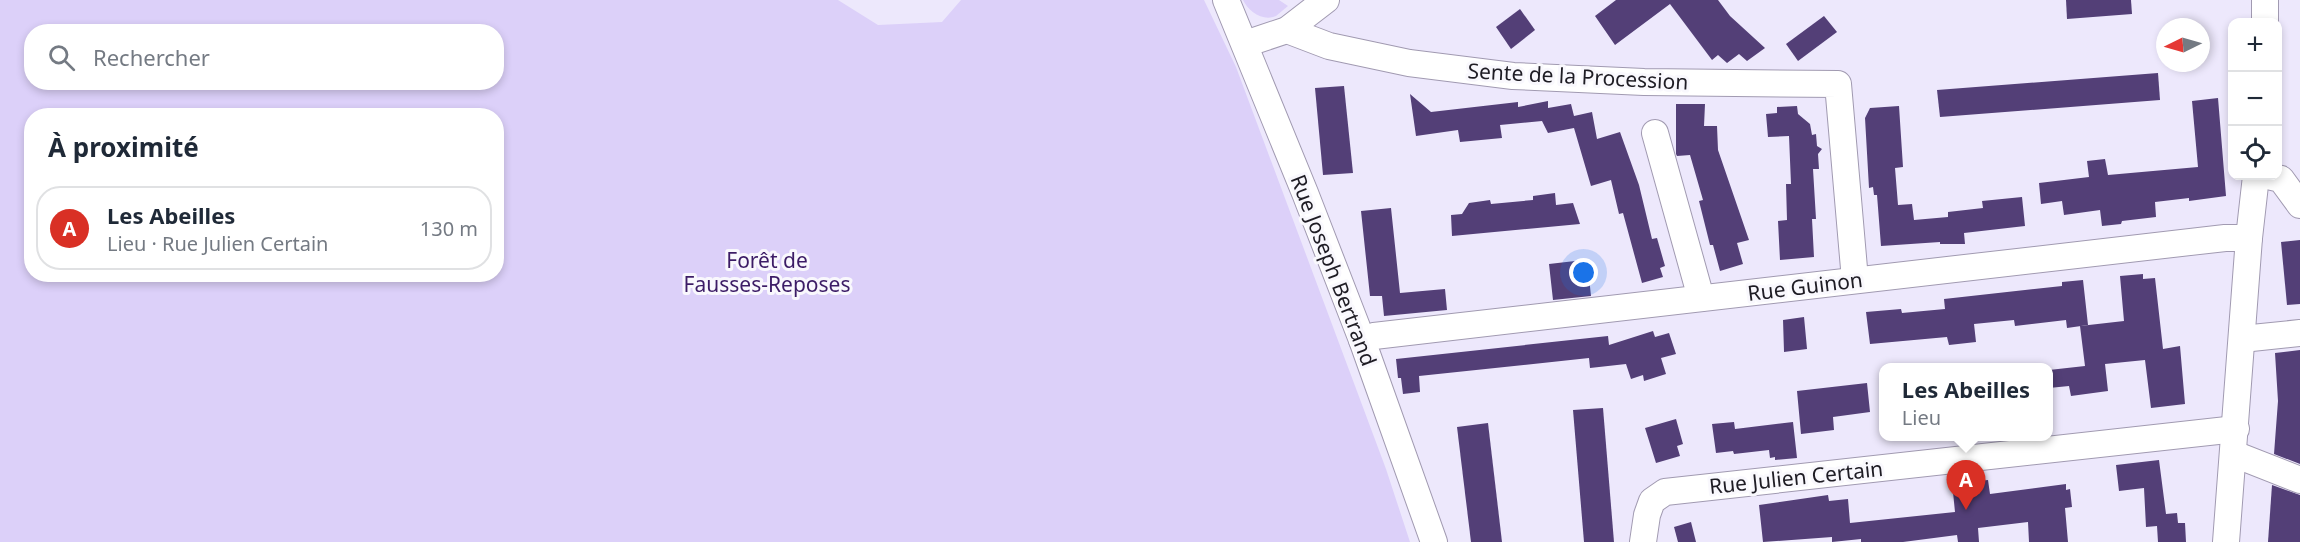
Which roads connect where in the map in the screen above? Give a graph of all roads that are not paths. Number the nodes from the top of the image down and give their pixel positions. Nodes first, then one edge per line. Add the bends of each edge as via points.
1 (1226, 0) edge
2 (1326, 0) edge
3 (2265, 0) edge
4 (2265, 18) edge
5 (1287, 30) junction
6 (1245, 44) junction
7 (1655, 133) dead end
8 (2256, 180) edge
9 (2282, 180) edge
10 (2300, 205) edge
11 (2249, 238) junction
12 (1855, 280) junction
13 (1701, 298) junction
14 (2300, 333) edge
15 (2242, 339) junction
16 (1362, 340) junction
17 (2235, 441) junction
18 (2300, 480) edge
19 (1434, 542) edge
20 (1643, 542) edge
21 (2226, 542) edge

1 - 6 street, Rue Joseph Bertrand
2 - 5 street
3 - 4 street
5 - 6 street
5 - 12 street, Sente de la Procession via 1329,46 1409,63 1513,76 1838,84
6 - 16 street, Rue Joseph Bertrand
7 - 13 street
8 - 11 street
9 - 10 street
11 - 12 street, Rue Guinon
11 - 15 street
12 - 13 street, Rue Guinon
13 - 16 street, Rue Guinon
14 - 15 street
15 - 17 street
16 - 19 street, Rue Joseph Bertrand
17 - 18 street
17 - 20 street, Rue Julien Certain via 1665,492 1652,501
17 - 21 street

